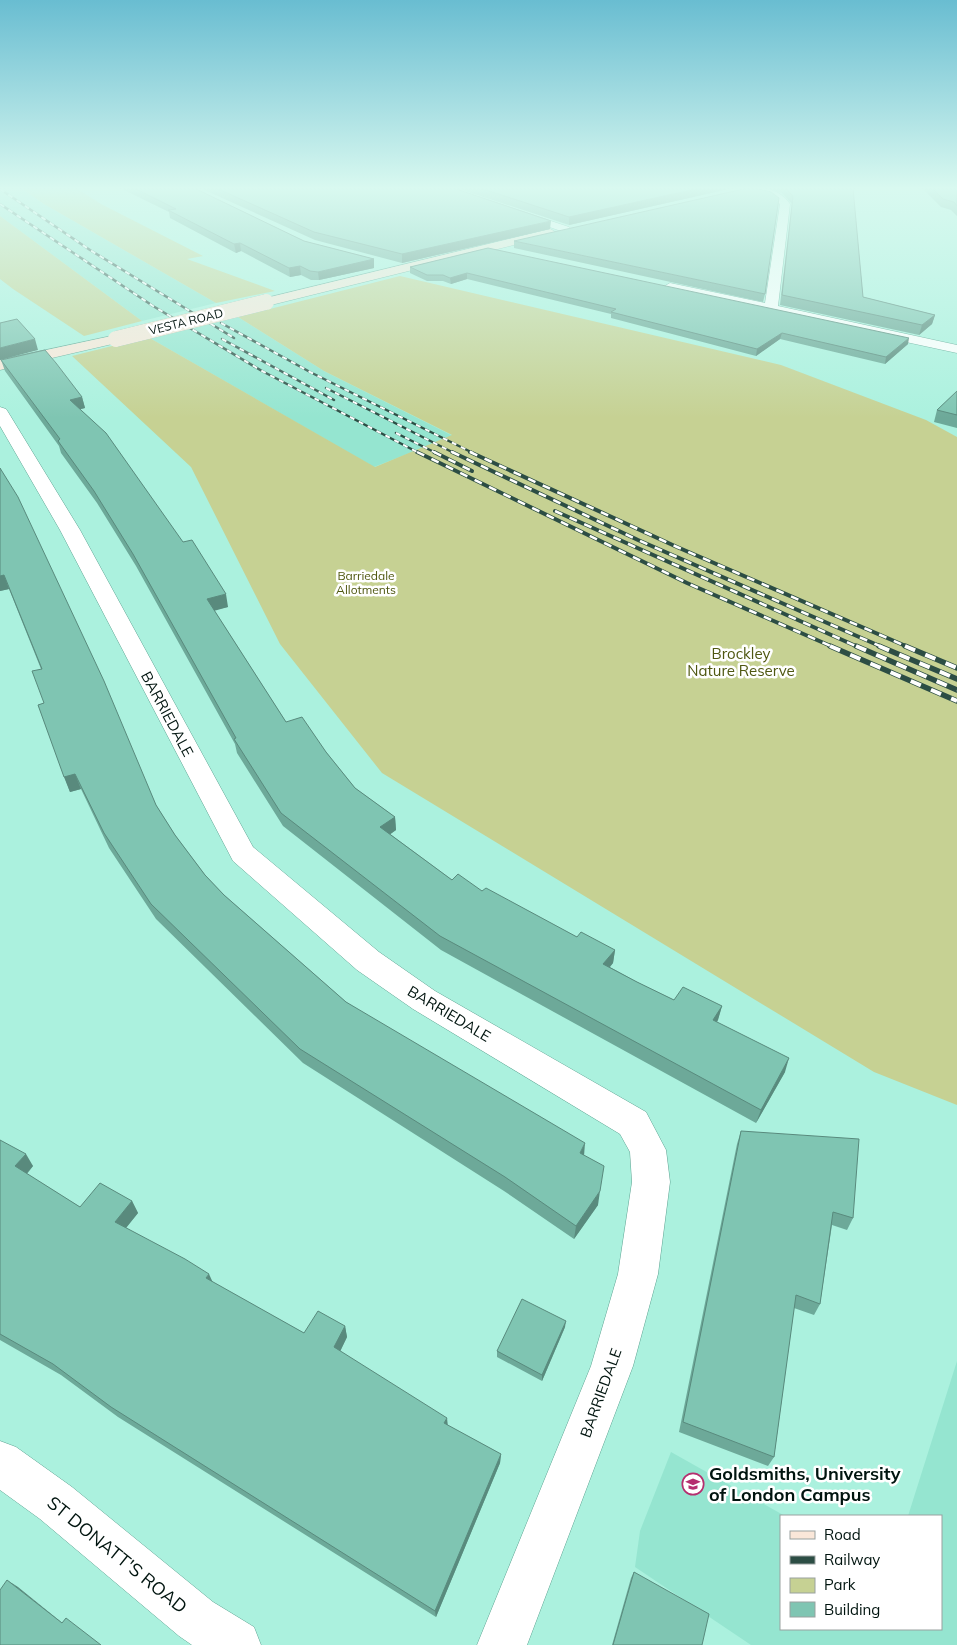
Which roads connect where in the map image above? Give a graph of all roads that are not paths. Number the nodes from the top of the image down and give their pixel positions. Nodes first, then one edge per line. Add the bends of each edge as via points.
1 (389, 265) edge
2 (419, 265) edge
3 (776, 265) edge
4 (402, 269) junction
5 (656, 284) edge
6 (770, 308) junction
7 (957, 349) edge
8 (0, 365) edge
9 (0, 412) edge
10 (0, 1463) edge
11 (236, 1645) edge
12 (502, 1645) edge

1 - 4 street
2 - 4 street, VESTA ROAD
3 - 6 street
4 - 8 street, VESTA ROAD, bridge
5 - 6 street
6 - 7 street
9 - 12 street, BARRIEDALE via 70,530 243,854 368,961 424,1000 633,1123 648,1150 651,1182 638,1274 612,1366
10 - 11 street, ST DONATT'S ROAD via 56,1503 196,1619

